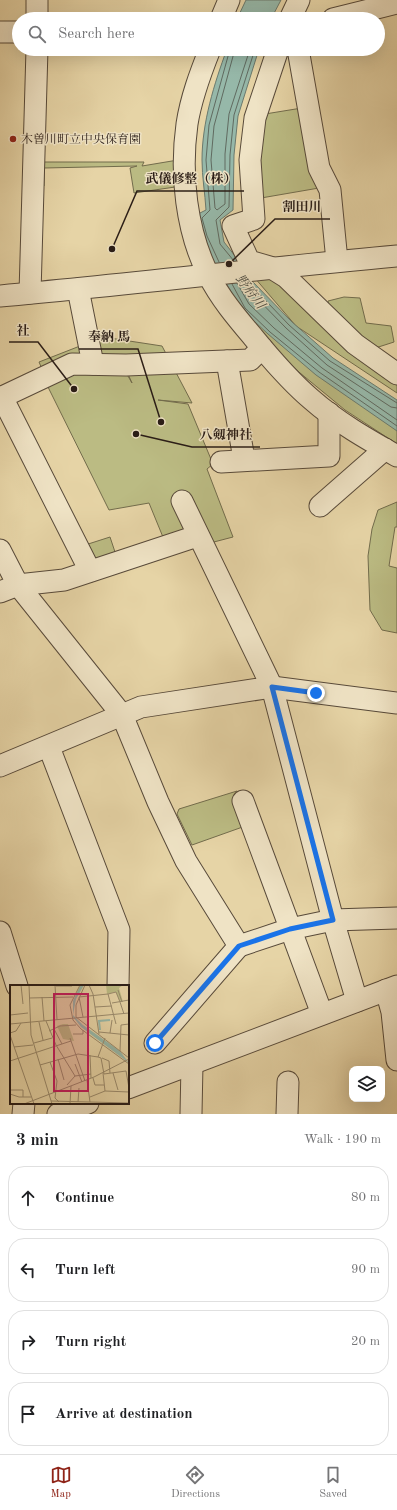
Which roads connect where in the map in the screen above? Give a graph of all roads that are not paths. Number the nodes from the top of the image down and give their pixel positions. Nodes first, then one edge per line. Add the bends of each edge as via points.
1 (37, 0) edge
2 (229, 0) edge
3 (299, 0) edge
4 (397, 3) edge
5 (37, 12) edge
6 (224, 12) edge
7 (293, 12) edge
8 (362, 12) edge
9 (0, 32) edge
10 (12, 32) edge
11 (37, 56) edge
12 (207, 56) edge
13 (276, 56) edge
14 (299, 56) edge
15 (397, 256) edge
16 (337, 261) junction
17 (270, 267) junction
18 (212, 275) junction
19 (78, 289) junction
20 (30, 293) junction
21 (0, 296) edge
22 (262, 348) junction
23 (227, 361) junction
24 (93, 364) junction
25 (397, 374) edge
26 (1, 397) edge
27 (329, 413) junction
28 (391, 452) edge
29 (244, 459) junction
30 (221, 462) dead end
31 (182, 501) dead end
32 (320, 506) dead end
33 (197, 536) junction
34 (0, 550) edge
35 (90, 571) junction
36 (9, 588) edge
37 (272, 687) junction
38 (397, 703) edge
39 (122, 716) junction
40 (49, 747) junction
41 (0, 766) edge
42 (243, 801) dead end
43 (397, 918) edge
44 (333, 920) junction
45 (290, 929) junction
46 (0, 932) edge
47 (239, 946) junction
48 (17, 985) edge
49 (118, 985) edge
50 (392, 988) edge
51 (357, 1001) junction
52 (322, 1014) junction
53 (155, 1043) dead end
54 (397, 1060) edge
55 (192, 1064) junction
56 (288, 1082) dead end
57 (129, 1088) edge
58 (24, 1104) edge
59 (85, 1104) edge
60 (23, 1114) edge
61 (58, 1114) edge
62 (191, 1114) edge
63 (287, 1114) edge

1 - 5 street
2 - 6 street
3 - 7 street
4 - 8 street
9 - 10 street
11 - 20 street
12 - 18 street via 196,86 187,125 185,177 187,202 198,252
13 - 17 street via 255,118 250,160 254,219 234,226 250,261
14 - 16 street via 319,168 330,190
15 - 16 street
16 - 17 street
17 - 18 street
17 - 25 street via 286,277 355,344
18 - 19 street
18 - 22 street via 218,292
19 - 20 street
19 - 24 street
20 - 21 street
22 - 23 street via 250,360
22 - 27 street via 311,399
23 - 24 street
23 - 29 street
24 - 26 street via 72,364
26 - 35 street
27 - 28 street via 349,428
27 - 29 street via 329,456
28 - 32 street
29 - 30 street
31 - 33 street
33 - 35 street
33 - 37 street
34 - 36 street
35 - 36 street via 64,580
36 - 39 street
37 - 38 street
37 - 39 street via 141,707
37 - 44 street
39 - 40 street
39 - 47 street via 186,861
40 - 41 street
40 - 49 street via 119,930
42 - 45 street
43 - 44 street
44 - 45 street
44 - 51 street
45 - 47 street
45 - 52 street
46 - 48 street
47 - 53 street
50 - 51 street
50 - 54 street
51 - 52 street
52 - 55 street
55 - 57 street
55 - 62 street
56 - 63 street
58 - 60 street
59 - 61 street

